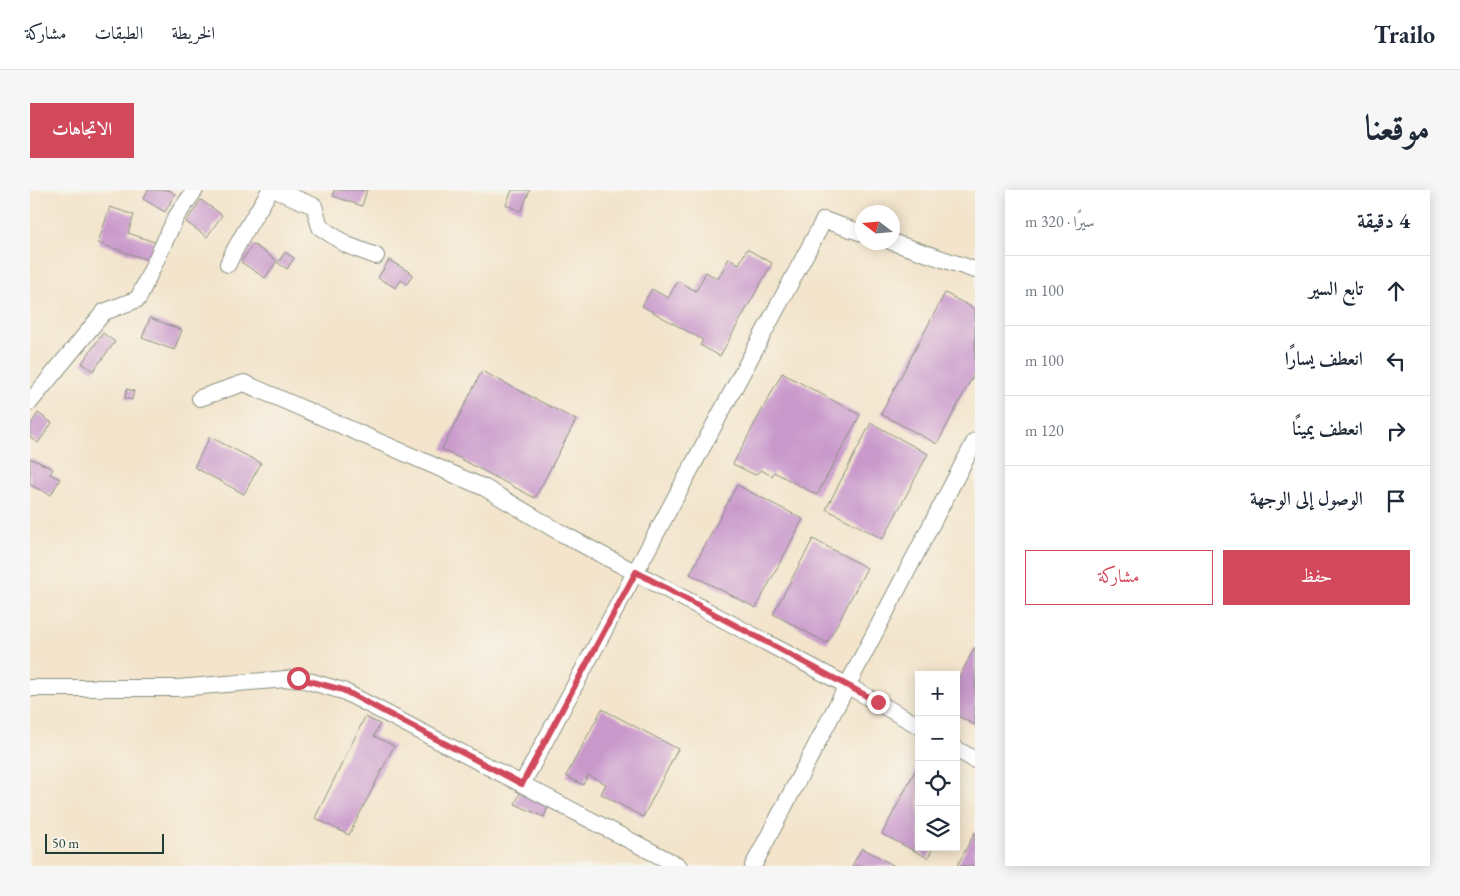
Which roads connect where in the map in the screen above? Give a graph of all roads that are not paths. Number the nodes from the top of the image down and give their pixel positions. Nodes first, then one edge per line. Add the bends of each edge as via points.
1 (194, 190) edge
2 (270, 190) edge
3 (275, 190) edge
4 (855, 231) edge
5 (900, 245) edge
6 (376, 256) dead end
7 (228, 264) dead end
8 (975, 270) edge
9 (200, 398) dead end
10 (30, 402) edge
11 (975, 441) edge
12 (636, 572) junction
13 (848, 686) junction
14 (30, 688) edge
15 (915, 724) edge
16 (960, 751) edge
17 (975, 760) edge
18 (522, 784) junction
19 (679, 866) edge
20 (753, 866) edge

1 - 10 street via 176,217 138,299 104,312
2 - 7 street via 235,246
3 - 6 street via 314,206 320,227 347,245
4 - 12 street via 824,220
5 - 8 street
9 - 12 street via 244,383 485,488
11 - 13 street
12 - 13 street
12 - 18 street
13 - 15 street
13 - 20 street
14 - 18 street via 178,688 298,678 343,690
16 - 17 street
18 - 19 street

